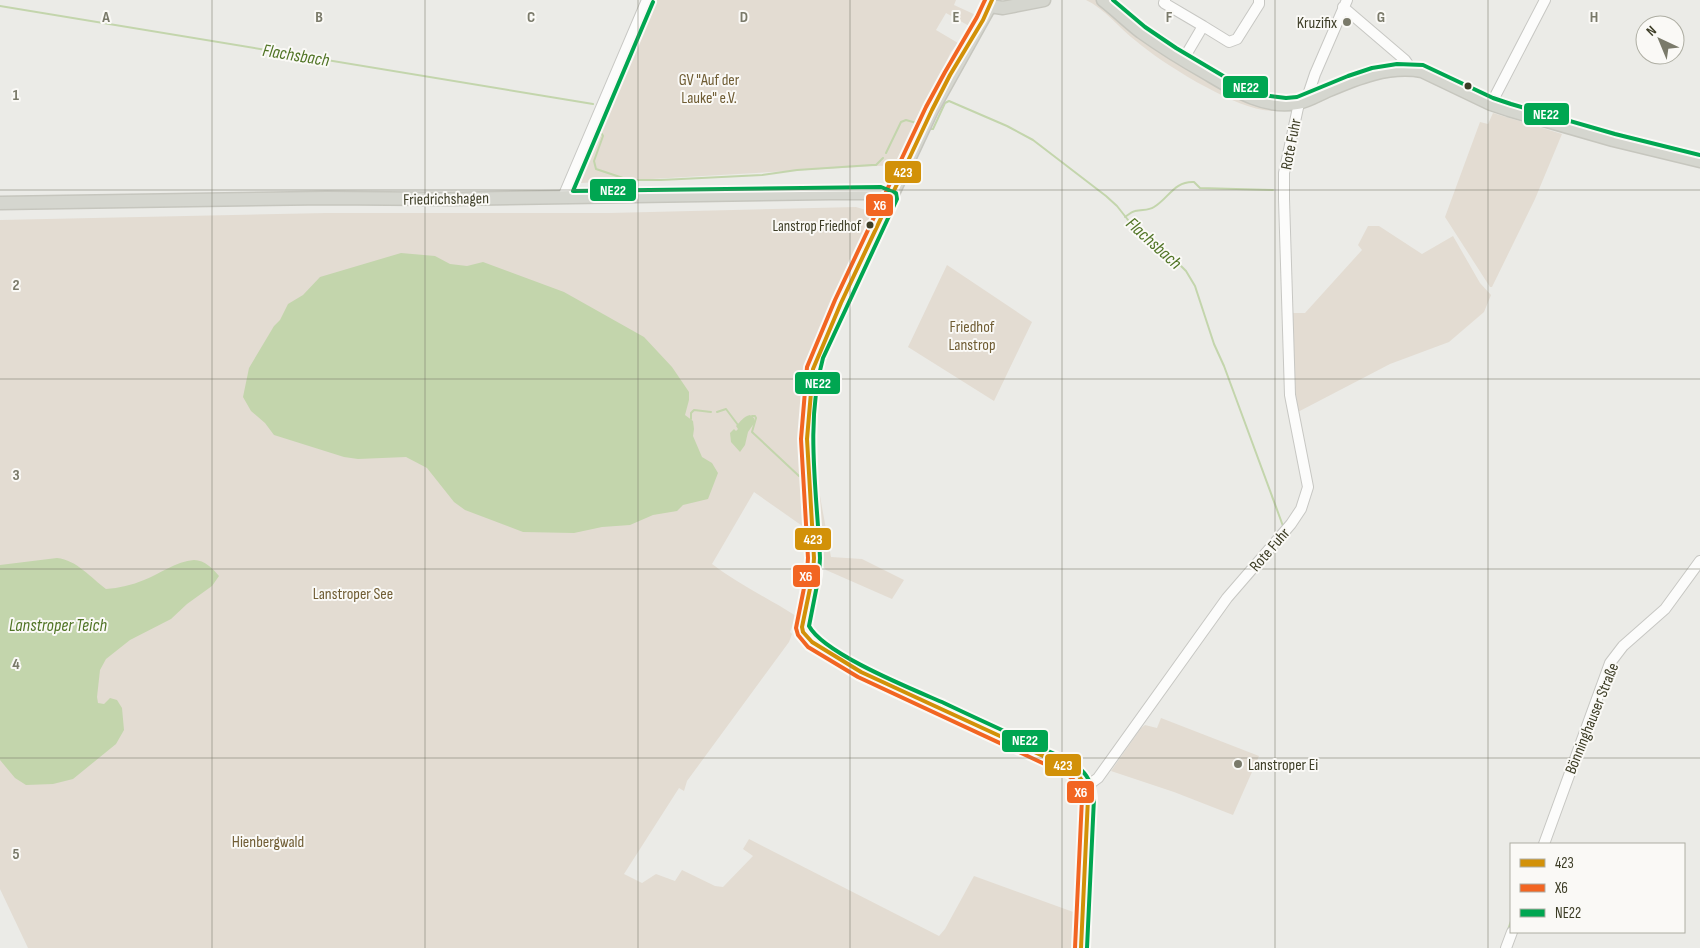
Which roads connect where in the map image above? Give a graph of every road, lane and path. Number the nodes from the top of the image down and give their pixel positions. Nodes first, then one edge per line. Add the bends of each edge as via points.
1 (648, 0) edge
2 (1044, 0) edge
3 (1103, 0) edge
4 (1165, 0) edge
5 (1259, 0) edge
6 (1543, 1) edge
7 (991, 3) edge
8 (1345, 4) edge
9 (1203, 26) junction
10 (1183, 60) junction
11 (1409, 65) junction
12 (1303, 101) junction
13 (1491, 104) junction
14 (1700, 161) edge
15 (891, 196) junction
16 (563, 197) junction
17 (0, 203) edge
18 (1700, 561) edge
19 (1087, 786) junction
20 (1544, 843) edge
21 (1512, 933) edge
22 (1081, 948) edge
23 (1506, 948) edge

1 - 16 street
2 - 7 main road via 1003,8
3 - 10 main road via 1141,32
4 - 9 street via 1164,3
5 - 9 street via 1238,39 1229,42
6 - 13 street
7 - 15 main road via 932,110
8 - 11 street
8 - 12 street, Rote Fuhr
9 - 10 street
10 - 12 main road via 1258,100 1278,104
11 - 12 main road via 1341,85
11 - 13 main road
12 - 19 street, Rote Fuhr via 1284,173 1290,395 1308,487 1301,510 1227,598 1098,778
13 - 14 main road via 1613,140
15 - 16 main road, Friedrichshagen via 831,193
15 - 19 main road via 811,377 807,439 814,558 803,632 817,646 861,672 1067,767 1081,776
16 - 17 main road, Friedrichshagen
18 - 20 street, Bönninghauser Straße via 1665,609 1623,646 1610,663
19 - 22 main road
21 - 23 street

